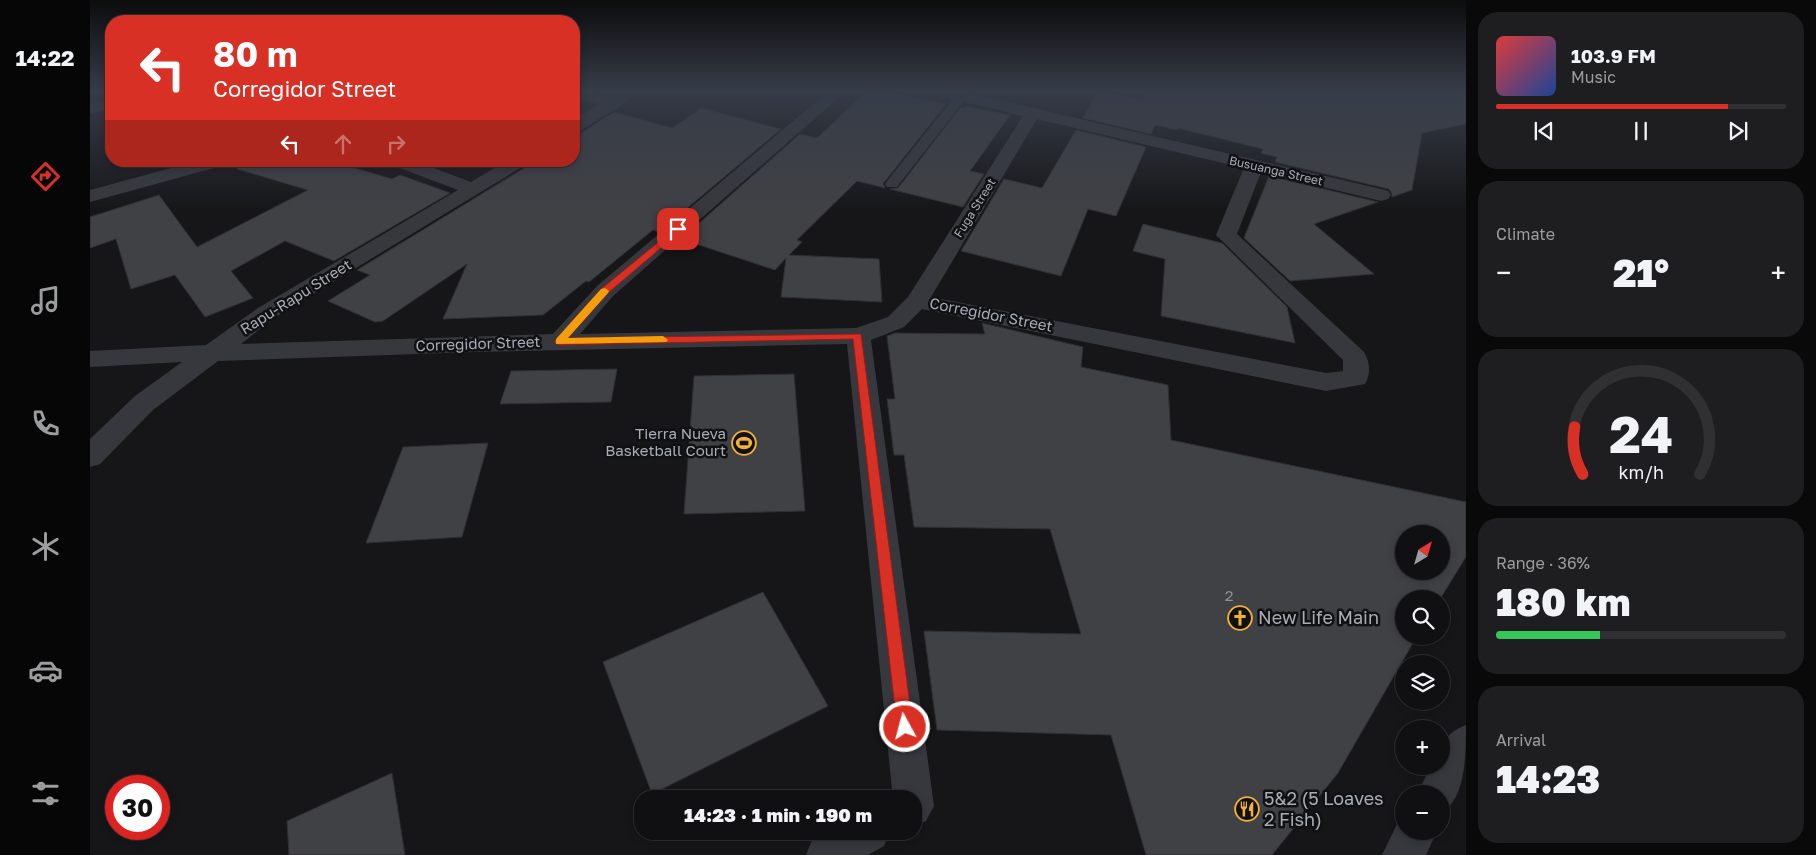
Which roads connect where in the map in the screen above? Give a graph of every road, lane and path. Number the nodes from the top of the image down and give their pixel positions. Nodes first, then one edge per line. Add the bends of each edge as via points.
1 (793, 131) edge
2 (934, 131) edge
3 (1022, 131) edge
4 (1104, 131) edge
5 (1254, 166) junction
6 (196, 167) edge
7 (414, 167) edge
8 (509, 167) edge
9 (892, 184) dead end
10 (473, 189) junction
11 (1381, 195) dead end
12 (90, 196) edge
13 (917, 301) junction
14 (858, 336) junction
15 (559, 342) junction
16 (211, 352) junction
17 (90, 358) edge
18 (90, 456) edge
19 (1466, 744) edge
20 (1443, 785) edge
21 (912, 790) edge
22 (853, 840) edge
23 (1411, 840) edge
24 (827, 855) edge
25 (1403, 855) edge

1 - 15 street via 604,291
2 - 9 lane
3 - 13 street, Fuga Street
4 - 5 street, Busuanga Street
5 - 11 street, Busuanga Street
5 - 13 street, Corregidor Street via 1226,235 1355,358 1356,378 1326,382
6 - 12 street
7 - 10 street
8 - 10 street, Rapu-Rapu Street
10 - 16 street, Rapu-Rapu Street via 266,312
13 - 14 street, Corregidor Street via 896,322
14 - 15 street, Corregidor Street
14 - 21 street
15 - 16 street, Corregidor Street
16 - 17 street, Corregidor Street
16 - 18 street, Rapu-Rapu Street via 144,403
19 - 20 street
22 - 24 street
23 - 25 street

